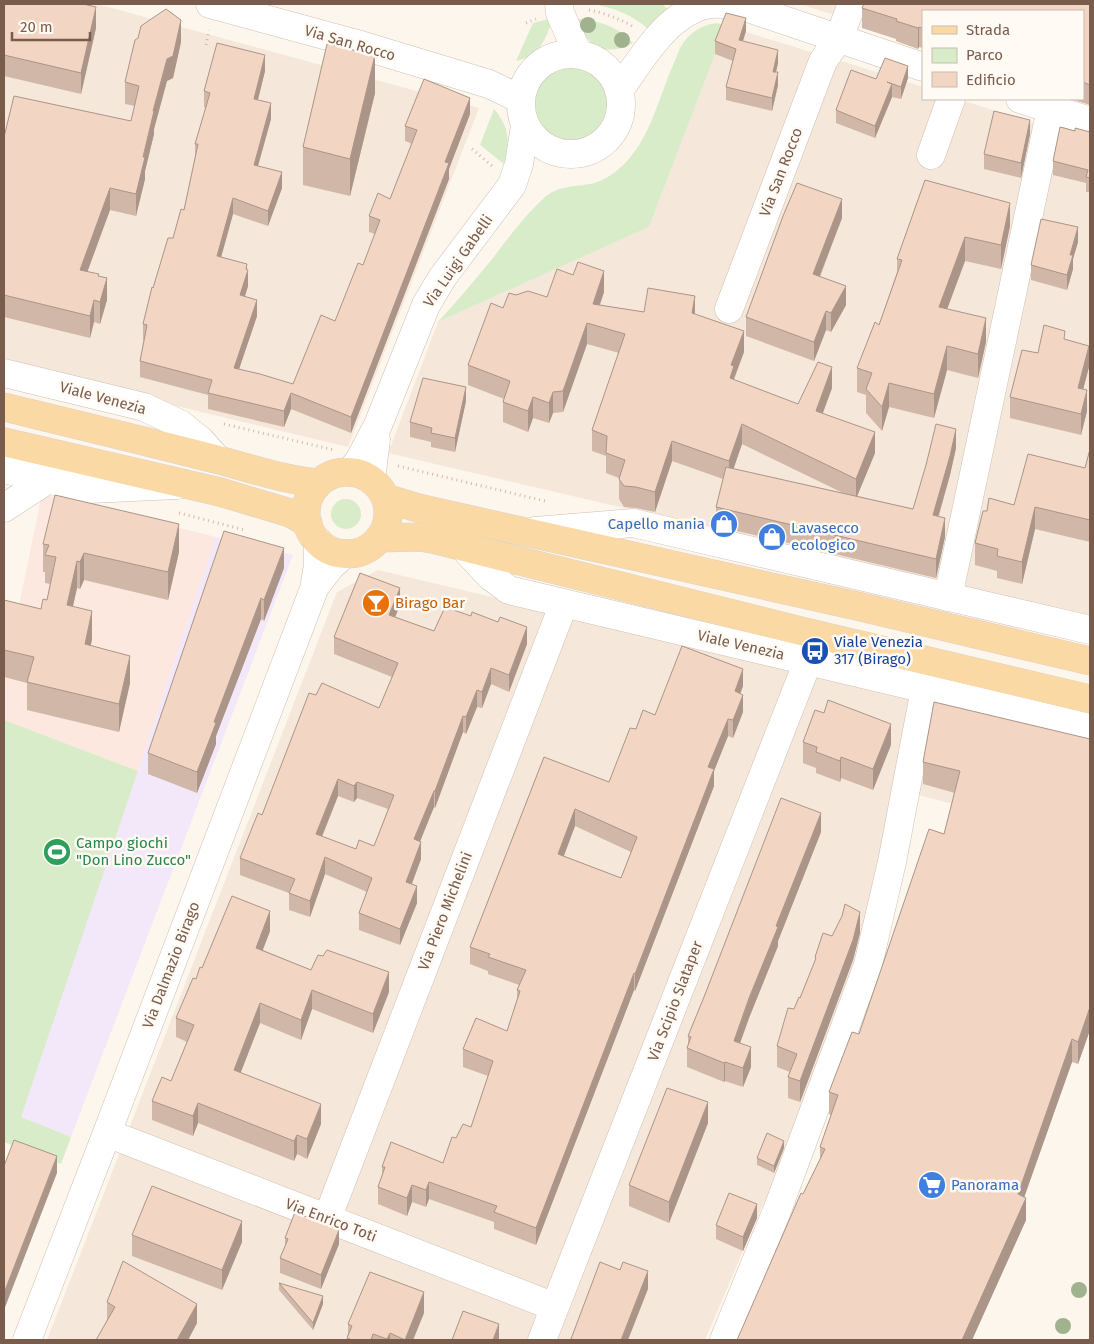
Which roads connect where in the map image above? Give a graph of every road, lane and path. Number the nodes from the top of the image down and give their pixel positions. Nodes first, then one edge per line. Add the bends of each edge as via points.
1 (212, 4) edge
2 (852, 4) edge
3 (568, 9) edge
4 (645, 37) junction
5 (839, 38) junction
6 (578, 54) junction
7 (551, 58) junction
8 (604, 66) junction
9 (922, 67) edge
10 (619, 91) junction
11 (522, 92) junction
12 (951, 100) edge
13 (1023, 100) edge
14 (1051, 109) junction
15 (1090, 122) edge
16 (524, 126) junction
17 (472, 149) dead end
18 (570, 155) junction
19 (931, 155) dead end
20 (503, 177) junction
21 (729, 309) dead end
22 (4, 373) edge
23 (4, 407) edge
24 (272, 436) dead end
25 (4, 442) edge
26 (217, 459) junction
27 (4, 469) edge
28 (368, 473) junction
29 (47, 480) junction
30 (319, 483) junction
31 (186, 485) junction
32 (549, 502) dead end
33 (4, 508) edge
34 (174, 512) dead end
35 (251, 531) dead end
36 (313, 532) junction
37 (524, 532) junction
38 (379, 538) junction
39 (464, 548) junction
40 (344, 554) junction
41 (314, 589) junction
42 (948, 597) junction
43 (564, 604) junction
44 (1090, 630) edge
45 (808, 661) junction
46 (1090, 661) edge
47 (925, 689) junction
48 (1090, 699) edge
49 (1090, 728) edge
50 (107, 1133) junction
51 (327, 1219) junction
52 (556, 1307) junction
53 (27, 1340) edge
54 (542, 1340) edge
55 (724, 1340) edge

1 - 11 street, Via San Rocco
2 - 5 street, Via San Rocco
3 - 4 path via 613,17
3 - 6 street
3 - 7 street
4 - 5 street via 671,25 692,10 720,4 742,6
4 - 8 street
4 - 10 street
5 - 9 street
5 - 21 street, Via San Rocco via 823,61
6 - 7 street
6 - 8 street
7 - 11 street via 530,74
8 - 10 street
10 - 18 street via 622,106 611,135 586,153
11 - 16 street
12 - 19 street
13 - 14 street
14 - 15 street
14 - 42 street
16 - 18 street via 542,146
16 - 20 street, Via Luigi Gabelli via 520,164
17 - 20 path
18 - 20 street, Via Luigi Gabelli via 542,167
20 - 28 street, Via Luigi Gabelli via 490,204 426,305 378,425
22 - 26 street, Viale Venezia via 144,407 180,424
23 - 26 main road, Viale Venezia
24 - 28 path
25 - 31 main road
26 - 30 main road, Viale Venezia via 273,476
27 - 29 street
28 - 30 main road via 337,473
28 - 32 path
28 - 37 main road via 418,508
28 - 38 main road via 387,506 386,525
29 - 31 street via 89,489
29 - 33 street
30 - 36 main road via 311,493 306,514
31 - 36 main road via 290,513
34 - 35 path
36 - 40 main road via 328,549
36 - 41 street, Via Dalmazio Birago via 318,565
37 - 42 street via 633,523
37 - 46 main road
38 - 39 main road, Viale Venezia via 419,537
38 - 40 main road via 367,549
39 - 43 street, Viale Venezia via 490,576 509,590
39 - 48 main road, Viale Venezia
40 - 41 street, Via Dalmazio Birago
41 - 50 street, Via Dalmazio Birago
42 - 44 street
43 - 45 street, Viale Venezia
43 - 51 street, Via Piero Michelini
45 - 47 street, Viale Venezia
45 - 52 street, Via Scipio Slataper
47 - 49 street, Viale Venezia
47 - 55 street via 892,862 868,965 778,1208
50 - 51 street, Via Enrico Toti
50 - 53 street, Via Dalmazio Birago
51 - 52 street, Via Enrico Toti
52 - 54 street, Via Scipio Slataper

